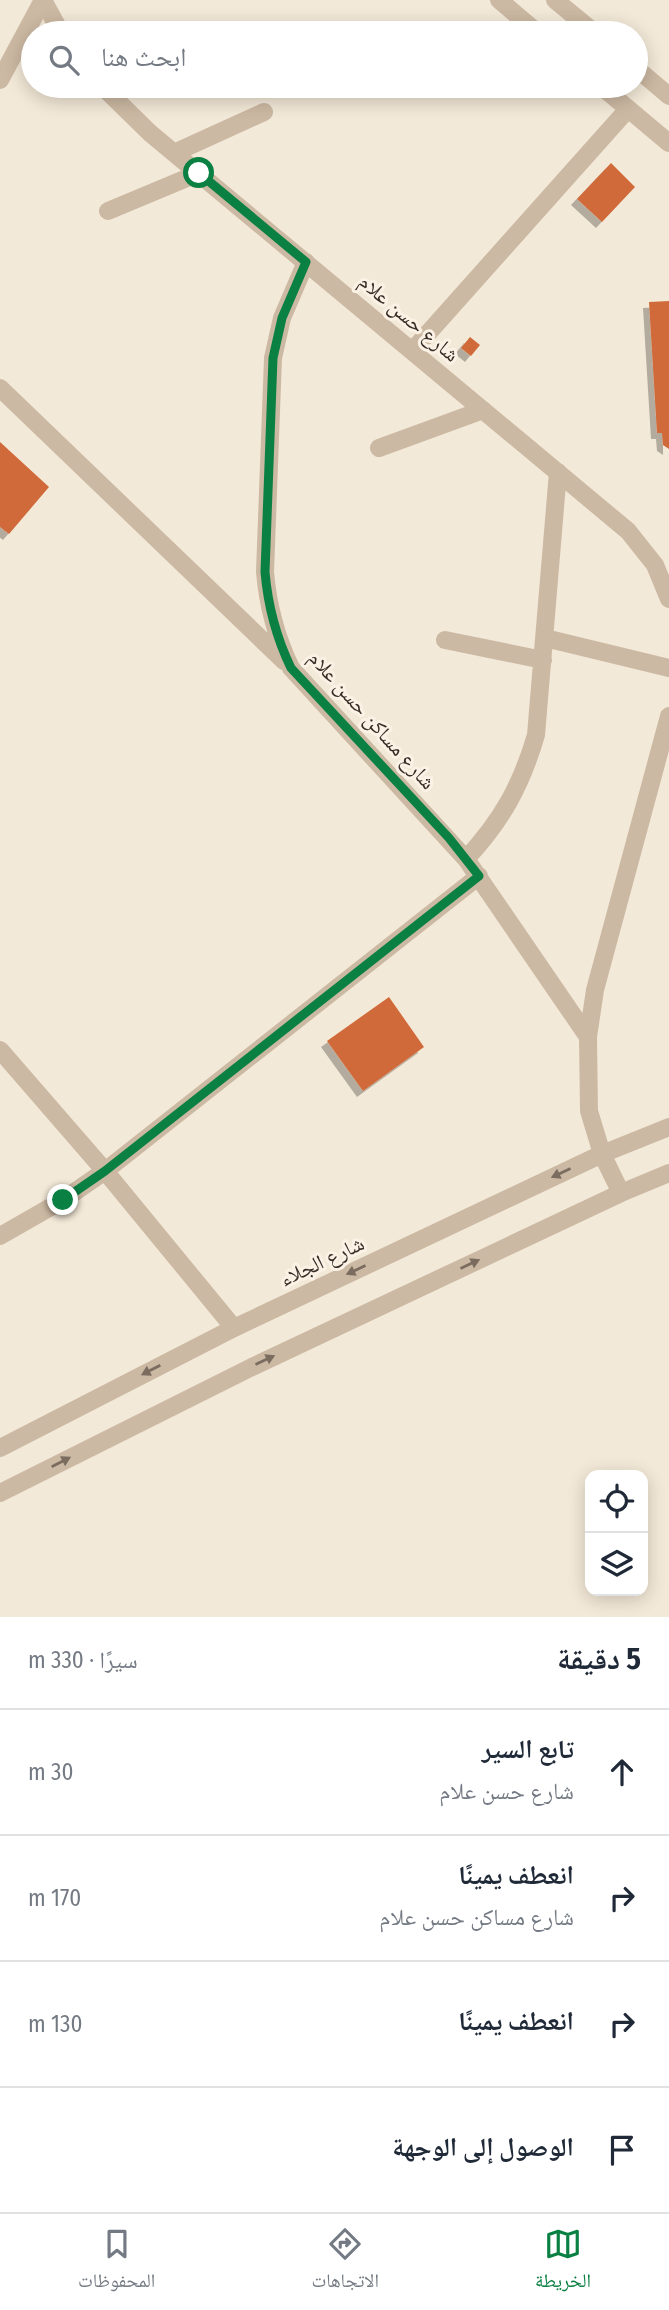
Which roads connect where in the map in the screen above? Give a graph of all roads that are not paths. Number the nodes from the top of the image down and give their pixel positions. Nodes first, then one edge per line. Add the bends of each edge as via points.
1 (43, 0) edge
2 (499, 0) edge
3 (555, 0) edge
4 (32, 21) edge
5 (54, 21) edge
6 (524, 21) edge
7 (580, 21) edge
8 (21, 41) edge
9 (648, 78) edge
10 (0, 80) edge
11 (669, 96) edge
12 (113, 98) edge
13 (615, 98) edge
14 (628, 109) junction
15 (264, 113) dead end
16 (669, 143) edge
17 (174, 153) junction
18 (199, 173) junction
19 (108, 211) dead end
20 (306, 262) junction
21 (412, 351) junction
22 (0, 388) edge
23 (483, 410) junction
24 (379, 448) dead end
25 (558, 472) junction
26 (669, 599) edge
27 (545, 638) junction
28 (445, 640) dead end
29 (543, 660) junction
30 (291, 668) junction
31 (669, 668) edge
32 (669, 716) edge
33 (466, 859) junction
34 (479, 876) junction
35 (588, 1037) junction
36 (0, 1049) edge
37 (669, 1127) edge
38 (603, 1154) junction
39 (105, 1171) junction
40 (669, 1173) edge
41 (621, 1193) junction
42 (0, 1236) edge
43 (233, 1328) junction
44 (0, 1448) edge
45 (1, 1491) edge

1 - 4 street
1 - 5 street
2 - 6 street
3 - 7 street
8 - 10 street
9 - 11 street
12 - 17 street, شارع حسن علام
13 - 14 street
14 - 16 street
14 - 21 street
15 - 17 street
17 - 18 street, شارع حسن علام
18 - 19 street
18 - 20 street, شارع حسن علام
20 - 21 street, شارع حسن علام
20 - 30 street, شارع مساكن حسن علام via 282,318 273,358 265,572 273,622
21 - 23 street, شارع حسن علام
22 - 30 street
23 - 24 street
23 - 25 street, شارع حسن علام
25 - 26 street, شارع حسن علام via 642,547
25 - 27 street
27 - 29 street
27 - 31 street
28 - 29 street
29 - 33 street via 536,735 526,769 490,832
30 - 33 street, شارع مساكن حسن علام
32 - 35 street via 595,990
33 - 34 street, شارع مساكن حسن علام
34 - 35 street, شارع مساكن حسن علام
34 - 39 street
35 - 38 street via 589,1111
36 - 39 street
37 - 38 street, شارع الجلاء
38 - 41 street
38 -> 43 street, شارع الجلاء
39 - 42 street
39 - 43 street
40 - 41 street
45 -> 41 street
43 -> 44 street, شارع الجلاء

